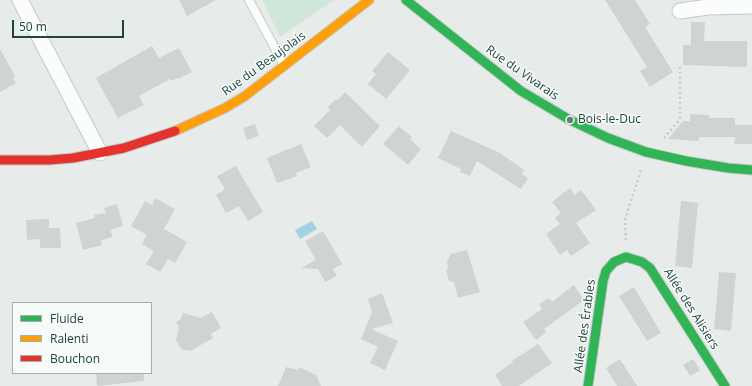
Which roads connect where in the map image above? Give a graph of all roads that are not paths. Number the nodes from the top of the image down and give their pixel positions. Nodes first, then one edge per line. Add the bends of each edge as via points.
1 (20, 0) edge
2 (249, 0) edge
3 (369, 0) edge
4 (406, 0) edge
5 (752, 6) edge
6 (680, 11) dead end
7 (285, 66) junction
8 (100, 153) junction
9 (0, 160) edge
10 (752, 170) edge
11 (626, 257) joint
12 (588, 386) edge
13 (725, 386) edge

1 - 8 street
2 - 7 lane
3 - 7 street, Rue du Beaujolais
4 - 10 street, Rue du Vivarais via 521,91 570,120 646,152 686,161
5 - 6 street via 708,7
7 - 8 street, Rue du Beaujolais via 244,96 199,121 144,142
8 - 9 street, Rue du Beaujolais via 50,160
11 - 12 street, Allée des Érables via 614,262 606,271 603,281
11 - 13 street, Allée des Alisiers via 642,262 650,268

